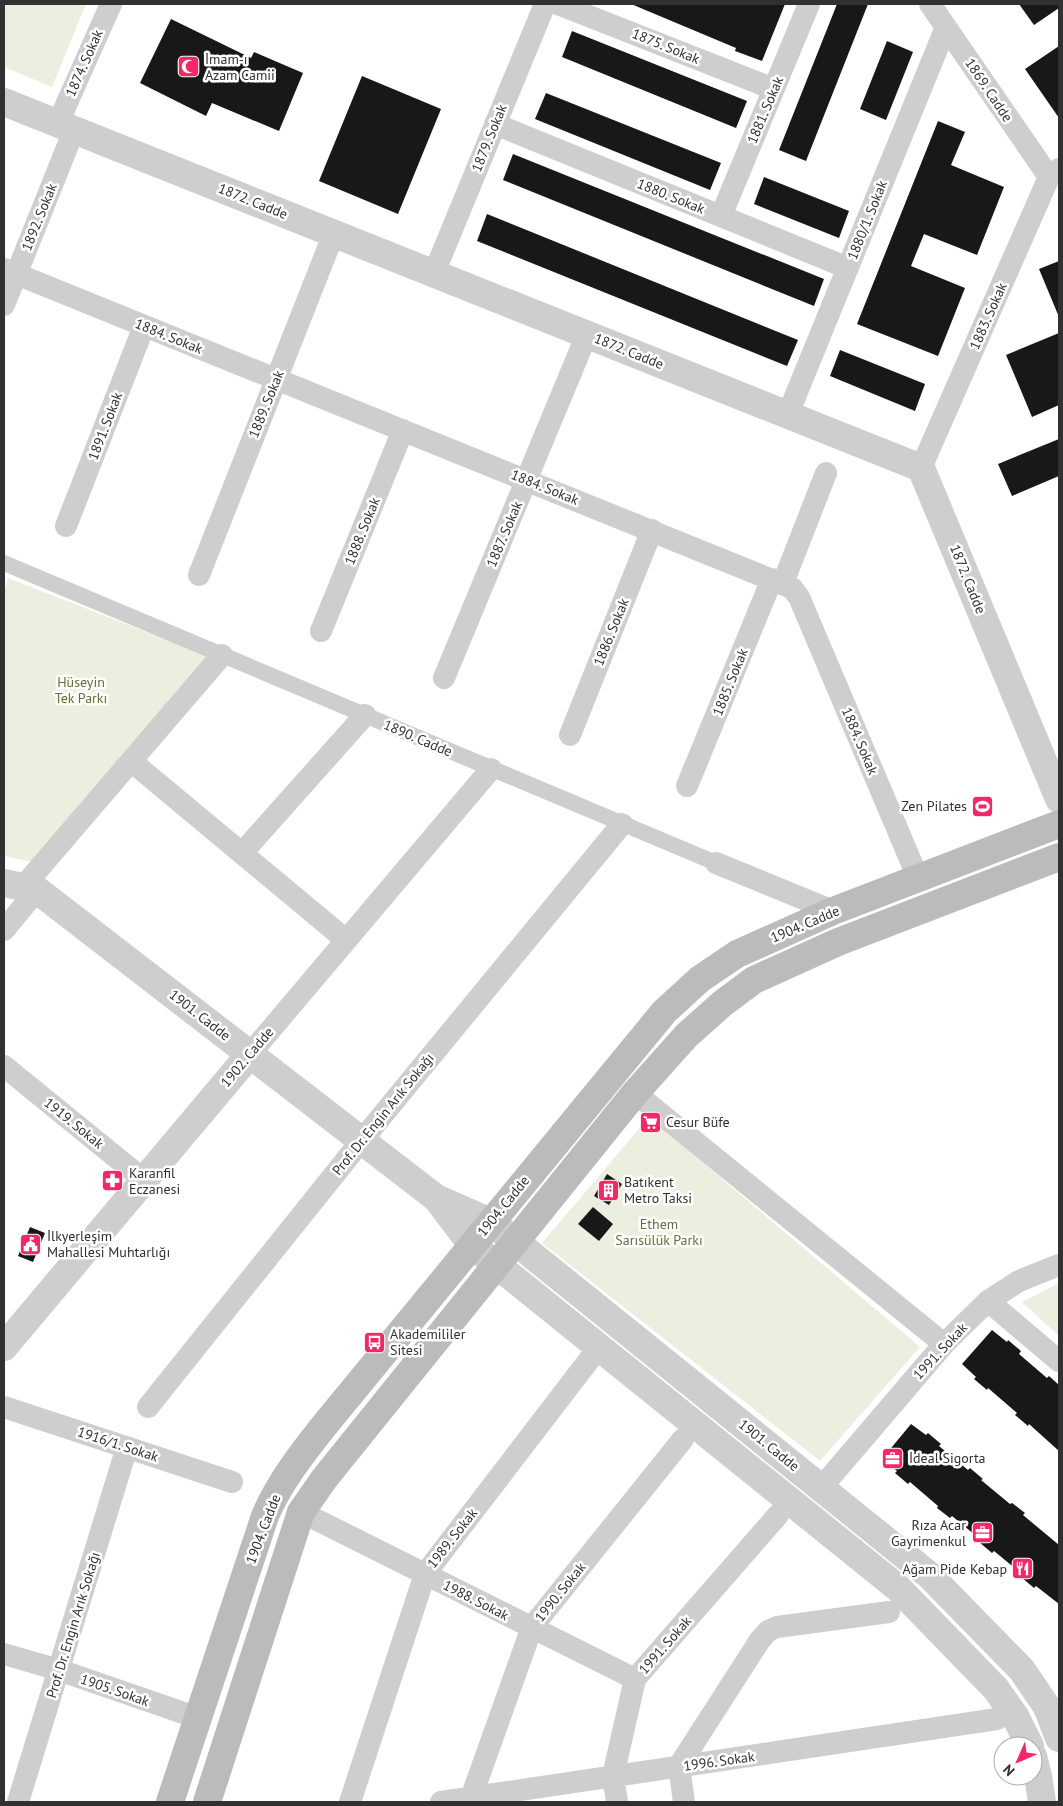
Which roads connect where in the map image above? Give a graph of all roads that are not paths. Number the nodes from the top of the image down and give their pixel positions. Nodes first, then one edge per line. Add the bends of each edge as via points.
1 (111, 4) edge
2 (545, 4) edge
3 (558, 4) edge
4 (809, 4) edge
5 (930, 4) edge
6 (946, 27) junction
7 (774, 89) junction
8 (4, 102) edge
9 (495, 124) junction
10 (66, 126) junction
11 (1054, 173) edge
12 (721, 216) junction
13 (334, 233) junction
14 (848, 268) junction
15 (10, 272) edge
16 (434, 273) junction
17 (4, 305) edge
18 (144, 326) junction
19 (587, 334) junction
20 (276, 379) junction
21 (788, 414) junction
22 (404, 430) junction
23 (921, 468) junction
24 (826, 473) dead end
25 (526, 480) junction
26 (66, 526) dead end
27 (652, 530) junction
28 (4, 563) edge
29 (199, 575) dead end
30 (778, 581) junction
31 (321, 631) dead end
32 (222, 655) junction
33 (444, 678) dead end
34 (365, 716) junction
35 (570, 734) dead end
36 (131, 761) junction
37 (491, 768) junction
38 (687, 786) dead end
39 (1059, 799) edge
40 (622, 824) junction
41 (1059, 824) edge
42 (242, 853) junction
43 (1059, 857) edge
44 (716, 863) joint
45 (918, 878) junction
46 (21, 887) edge
47 (833, 911) junction
48 (4, 930) edge
49 (346, 940) junction
50 (250, 1054) junction
51 (4, 1066) edge
52 (635, 1093) junction
53 (362, 1140) junction
54 (144, 1180) junction
55 (436, 1198) junction
56 (491, 1222) junction
57 (516, 1241) junction
58 (472, 1245) junction
59 (497, 1265) junction
60 (1059, 1265) edge
61 (988, 1301) junction
62 (944, 1344) junction
63 (4, 1347) edge
64 (589, 1360) dead end
65 (1059, 1361) edge
66 (4, 1407) edge
67 (148, 1407) dead end
68 (683, 1439) dead end
69 (127, 1447) junction
70 (232, 1482) dead end
71 (821, 1488) junction
72 (778, 1515) dead end
73 (317, 1520) dead end
74 (424, 1574) junction
75 (889, 1612) dead end
76 (532, 1627) junction
77 (4, 1654) edge
78 (59, 1670) junction
79 (635, 1679) junction
80 (198, 1718) junction
81 (997, 1719) dead end
82 (1025, 1736) edge
83 (1059, 1738) edge
84 (680, 1766) junction
85 (613, 1776) junction
86 (1040, 1786) edge
87 (471, 1798) junction
88 (18, 1802) edge
89 (170, 1802) edge
90 (208, 1802) edge
91 (350, 1802) edge
92 (441, 1802) edge
93 (617, 1802) edge
94 (684, 1802) edge
95 (1042, 1802) edge

1 - 10 street, 1874. Sokak
2 - 9 street, 1879. Sokak
3 - 7 street, 1875. Sokak
4 - 7 street, 1881. Sokak
5 - 6 street, 1869. Cadde
6 - 11 street, 1869. Cadde
6 - 14 street, 1880/1. Sokak
7 - 12 street, 1881. Sokak
8 - 10 street, 1872. Cadde
9 - 12 street, 1880. Sokak
9 - 16 street, 1879. Sokak
10 - 13 street, 1872. Cadde
10 - 15 street, 1892. Sokak
11 - 23 street, 1883. Sokak
12 - 14 street, 1880. Sokak
13 - 16 street, 1872. Cadde
13 - 20 street, 1889. Sokak
14 - 21 street, 1880/1. Sokak
15 - 17 street, 1892. Sokak
15 - 18 street, 1884. Sokak
16 - 19 street, 1872. Cadde
18 - 20 street, 1884. Sokak
18 - 26 street, 1891. Sokak
19 - 21 street, 1872. Cadde
19 - 25 street, 1887. Sokak
20 - 22 street, 1884. Sokak
20 - 29 street, 1889. Sokak
21 - 23 street, 1872. Cadde
22 - 25 street, 1884. Sokak
22 - 31 street, 1888. Sokak
23 - 39 street, 1872. Cadde
24 - 30 street, 1885. Sokak
25 - 27 street, 1884. Sokak
25 - 33 street, 1887. Sokak
27 - 30 street, 1884. Sokak
27 - 35 street, 1886. Sokak
28 - 32 street, 1890. Cadde
30 - 38 street, 1885. Sokak
30 - 45 street, 1884. Sokak via 794,590 799,597
32 - 34 street, 1890. Cadde
32 - 36 street
34 - 37 street, 1890. Cadde
34 - 42 street
36 - 42 street
36 - 46 street
37 - 40 street, 1890. Cadde
37 - 49 street, 1902. Cadde
40 - 44 street, 1890. Cadde
40 - 53 street, Prof. Dr. Engin Arık Sokağı
41 - 45 main road, 1904. Cadde
42 - 49 street
43 - 52 main road via 838,942 754,980 723,1002 687,1035
44 - 47 street, 1890. Cadde
45 - 47 main road, 1904. Cadde
46 - 48 street
46 - 50 street, 1901. Cadde
47 - 56 main road, 1904. Cadde via 737,954 700,979 664,1012
49 - 50 street, 1902. Cadde
50 - 53 street, 1901. Cadde
50 - 54 street, 1902. Cadde
51 - 54 street, 1919. Sokak
52 - 57 main road
52 - 62 street
53 - 55 street, 1901. Cadde
53 - 67 street, Prof. Dr. Engin Arık Sokağı
54 - 63 street, 1902. Cadde
55 - 56 street, 1901. Cadde
55 - 58 street, 1901. Cadde
56 - 57 street, 1901. Cadde
56 - 58 main road, 1904. Cadde
57 - 59 main road
57 - 71 street, 1901. Cadde
58 - 59 street, 1901. Cadde
58 - 80 main road, 1904. Cadde via 323,1427 274,1496
59 - 82 street, 1901. Cadde via 898,1588 991,1683 1016,1716
59 - 90 main road via 301,1512
60 - 61 street, 1991. Sokak via 1019,1281
61 - 62 street, 1991. Sokak
61 - 65 street
62 - 71 street, 1991. Sokak
64 - 74 street, 1989. Sokak
66 - 69 street, 1916/1. Sokak
68 - 76 street, 1990. Sokak
69 - 70 street, 1916/1. Sokak
69 - 78 street, Prof. Dr. Engin Arık Sokağı
71 - 83 street, 1901. Cadde via 930,1575 1012,1658 1040,1694
72 - 79 street, 1991. Sokak
73 - 74 street, 1988. Sokak
74 - 76 street, 1988. Sokak
74 - 91 street, 1989. Sokak
75 - 84 street via 777,1626 768,1631
76 - 79 street, 1988. Sokak
76 - 87 street, 1990. Sokak
77 - 78 street, 1905. Sokak
78 - 80 street, 1905. Sokak
78 - 88 street, Prof. Dr. Engin Arık Sokağı
79 - 85 street, 1991. Sokak
80 - 89 main road, 1904. Cadde
81 - 84 street, 1996. Sokak
84 - 85 street, 1996. Sokak
84 - 94 street
85 - 87 street, 1996. Sokak
85 - 93 street, 1991. Sokak
86 - 95 street
87 - 92 street, 1996. Sokak

